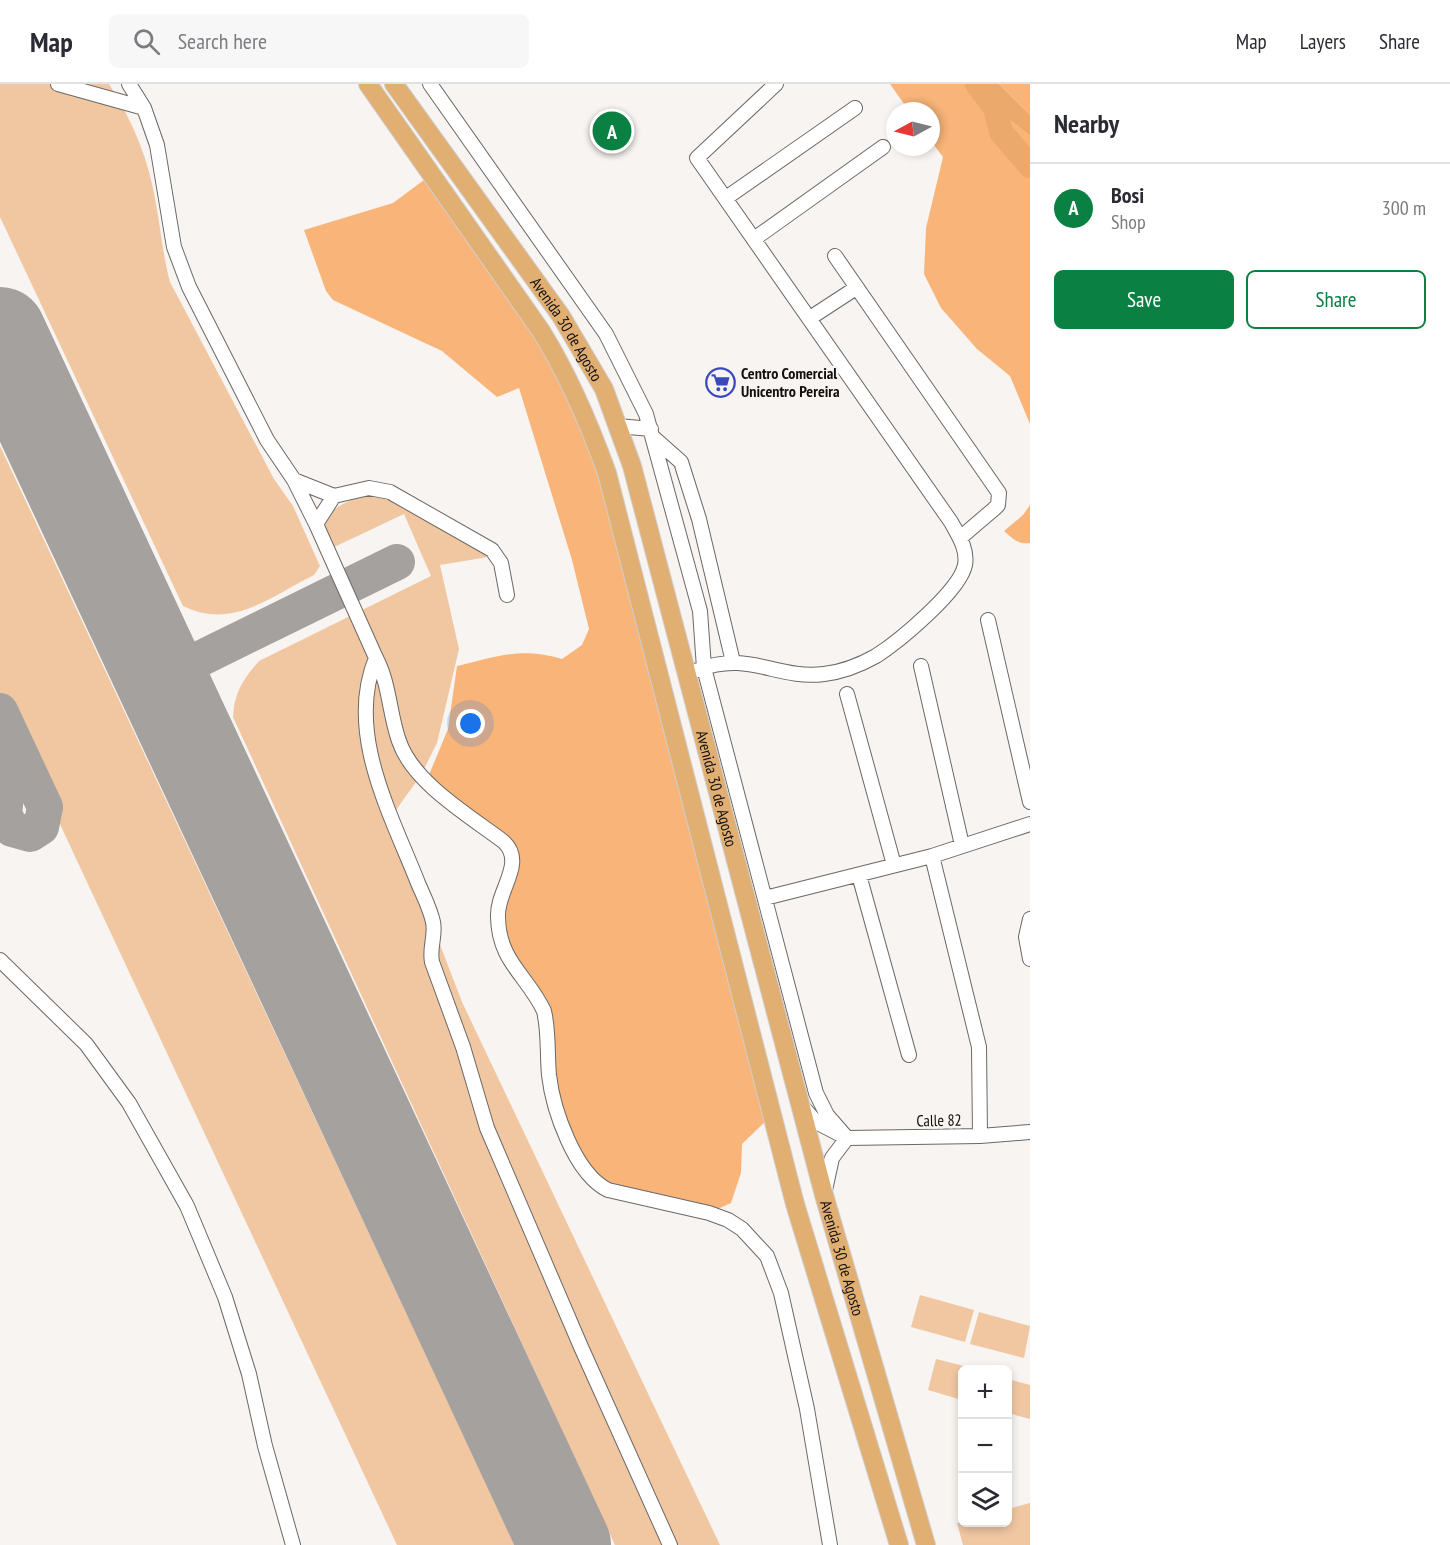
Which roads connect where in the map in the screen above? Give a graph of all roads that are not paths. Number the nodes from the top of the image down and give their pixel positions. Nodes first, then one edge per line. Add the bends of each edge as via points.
1 (58, 84) edge
2 (129, 84) edge
3 (368, 84) edge
4 (394, 84) edge
5 (430, 84) edge
6 (776, 84) edge
7 (144, 108) junction
8 (855, 108) dead end
9 (883, 147) dead end
10 (726, 198) junction
11 (754, 239) junction
12 (835, 256) dead end
13 (856, 288) junction
14 (810, 318) junction
15 (618, 426) junction
16 (652, 433) junction
17 (294, 480) junction
18 (334, 496) junction
19 (316, 524) junction
20 (960, 538) junction
21 (507, 595) dead end
22 (988, 620) dead end
23 (375, 658) junction
24 (734, 662) junction
25 (921, 666) dead end
26 (696, 671) junction
27 (846, 694) dead end
28 (1030, 802) edge
29 (1030, 824) edge
30 (962, 845) junction
31 (932, 856) junction
32 (894, 865) junction
33 (859, 875) junction
34 (765, 898) junction
35 (1030, 919) edge
36 (1030, 959) edge
37 (0, 960) edge
38 (909, 1055) dead end
39 (801, 1104) junction
40 (1030, 1132) edge
41 (980, 1136) junction
42 (848, 1138) junction
43 (824, 1195) junction
44 (293, 1545) edge
45 (670, 1545) edge
46 (830, 1545) edge
47 (899, 1545) edge
48 (926, 1545) edge

1 - 7 street
2 - 7 street
3 - 47 main road, Avenida 30 de Agosto via 541,331 597,446 795,1204
4 - 15 main road, Avenida 30 de Agosto via 561,316 604,389
5 - 16 street via 606,334
6 - 10 street via 697,158
7 - 17 street via 158,145 180,268 267,440
8 - 10 street
9 - 11 street
10 - 11 street
11 - 14 street
12 - 13 street
13 - 14 street
13 - 20 street via 999,493 998,505
14 - 20 street
15 - 16 street
15 - 26 main road, Avenida 30 de Agosto
16 - 24 street via 681,462
16 - 26 street via 700,612
17 - 18 street
17 - 19 street
18 - 19 street
18 - 21 street via 369,488 390,492 492,550 501,563
19 - 23 street
20 - 24 street via 966,560 950,591 897,641 876,655 843,670 811,675
22 - 28 street
23 - 45 street via 366,682 368,744 433,922 429,950 432,962 487,1128
23 - 46 street via 388,686 399,742 407,760 426,782 504,842 512,854 512,868 498,906 501,944 513,969 544,1011 552,1095 584,1171 608,1190 728,1221 742,1228 767,1256 781,1293 807,1409
24 - 26 street
25 - 30 street
26 - 34 street
26 - 39 main road, Avenida 30 de Agosto
27 - 32 street
29 - 30 street
30 - 31 street
31 - 32 street
31 - 41 street via 978,1047
32 - 33 street
33 - 34 street
33 - 38 street
34 - 42 street via 816,1093 827,1115
35 - 36 street via 1026,937
37 - 44 street via 86,1044 129,1103 187,1206 225,1297
39 - 42 street, Calle 82 via 816,1122
39 - 43 main road, Avenida 30 de Agosto
40 - 41 street, Calle 82
41 - 42 street, Calle 82
42 - 43 street via 832,1158
43 - 48 main road, Avenida 30 de Agosto

